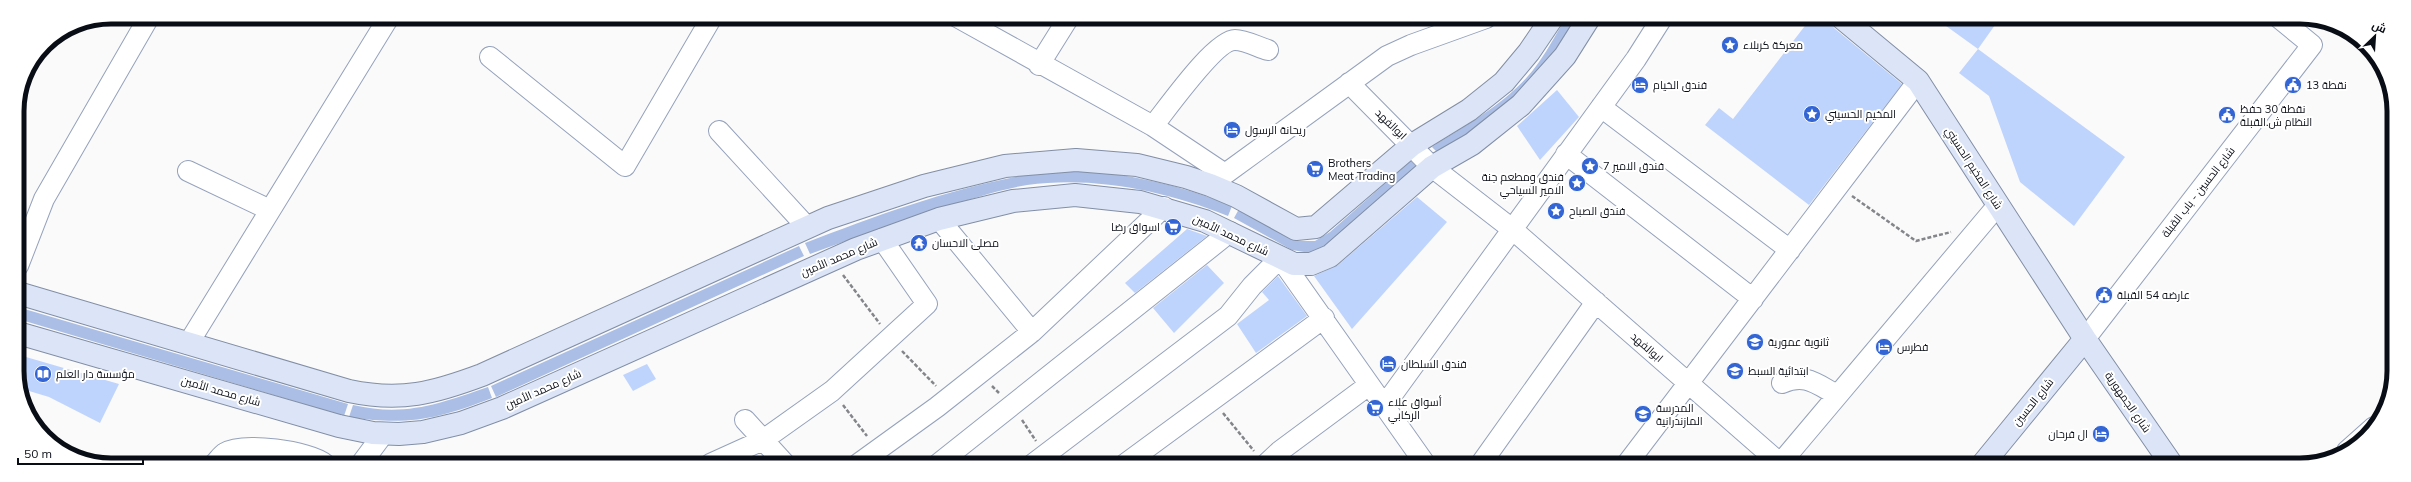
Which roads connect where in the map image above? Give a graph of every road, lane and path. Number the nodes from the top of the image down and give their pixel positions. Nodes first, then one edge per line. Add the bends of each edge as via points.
1 (145, 24) edge
2 (385, 24) edge
3 (708, 24) edge
4 (969, 24) edge
5 (1065, 24) edge
6 (1470, 24) edge
7 (1548, 24) edge
8 (1585, 24) edge
9 (1658, 24) edge
10 (1849, 24) edge
11 (2286, 24) edge
12 (1268, 50) dead end
13 (490, 58) dead end
14 (1040, 65) junction
15 (1918, 81) junction
16 (1349, 83) junction
17 (1601, 107) junction
18 (1153, 126) junction
19 (719, 131) dead end
20 (1412, 145) junction
21 (1566, 154) junction
22 (1432, 167) junction
23 (188, 171) dead end
24 (1218, 180) junction
25 (1838, 187) junction
26 (1998, 205) junction
27 (1164, 208) junction
28 (270, 210) junction
29 (939, 220) junction
30 (807, 227) junction
31 (1512, 229) junction
32 (1953, 231) dead end
33 (1230, 232) junction
34 (882, 239) junction
35 (1790, 250) junction
36 (24, 251) edge
37 (1280, 258) junction
38 (24, 295) edge
39 (1753, 299) junction
40 (1596, 302) junction
41 (1324, 318) junction
42 (1032, 332) junction
43 (24, 335) edge
44 (2085, 339) junction
45 (188, 344) junction
46 (1688, 383) junction
47 (1782, 383) dead end
48 (1370, 385) junction
49 (832, 391) junction
50 (1837, 395) junction
51 (1213, 400) junction
52 (1384, 406) junction
53 (745, 420) dead end
54 (384, 434) junction
55 (763, 440) junction
56 (879, 451) junction
57 (220, 458) edge
58 (307, 458) edge
59 (366, 458) edge
60 (723, 458) edge
61 (780, 458) edge
62 (868, 458) edge
63 (946, 458) edge
64 (1041, 458) edge
65 (1133, 458) edge
66 (1259, 458) edge
67 (1262, 458) edge
68 (1421, 458) edge
69 (1485, 458) edge
70 (1631, 458) edge
71 (1773, 458) edge
72 (1785, 458) edge
73 (1988, 458) edge
74 (2167, 458) edge

1 - 36 street via 44,199
2 - 28 street
3 - 13 street via 625,166
4 - 14 street
5 - 14 street
6 - 16 street via 1399,51
7 - 20 main road via 1504,82 1469,110
8 - 22 main road, شارع محمد الأمين via 1565,56 1521,105 1472,144
9 - 17 street
10 - 15 main road, شارع المخيم الحسيني
11 - 44 street, شارع الحسين - باب القبلة via 2312,45
12 - 18 street via 1235,40 1223,43 1209,56
14 - 18 street
15 - 25 street
15 - 26 main road, شارع المخيم الحسيني
16 - 20 street, ابوالفهد
16 - 24 street
17 - 21 street
17 - 35 street
18 - 24 street
19 - 30 street
20 - 22 street, ابوالفهد
20 - 24 main road via 1321,225 1310,229 1291,227 1248,202
21 - 31 street
21 - 39 street
22 - 31 street, ابوالفهد
22 - 37 main road, شارع محمد الأمين via 1330,256 1319,262 1303,265
23 - 28 street
24 - 30 main road via 1186,177 1137,165 1076,160 1041,162 968,174 924,186 854,208
25 - 32 path via 1916,241
25 - 35 street
26 - 44 main road, شارع المخيم الحسيني
26 - 50 street
27 - 29 main road, شارع محمد الأمين via 1106,197 1043,197 982,207
27 - 33 main road, شارع محمد الأمين
27 - 42 street
28 - 45 street
29 - 34 main road, شارع محمد الأمين
29 - 42 street
30 - 45 main road via 482,375 429,393 393,397 349,391
31 - 40 street, ابوالفهد
31 - 52 street
33 - 37 main road, شارع محمد الأمين
33 - 63 street
34 - 49 street via 927,304
34 - 54 main road, شارع محمد الأمين via 824,262 502,408 439,429
35 - 39 street
37 - 41 street
37 - 64 street via 1252,286 1228,316
38 - 45 main road
39 - 46 street
40 - 46 street, ابوالفهد
40 - 69 street
41 - 48 street
41 - 51 street
42 - 56 street
43 - 54 main road, شارع محمد الأمين via 339,426
44 - 73 main road, شارع الحسين
44 - 74 main road, شارع الجمهورية
46 - 70 street
46 - 71 street, ابوالفهد
47 - 50 street via 1796,377 1809,380
48 - 52 street
48 - 67 street via 1280,451
49 - 55 street
49 - 56 path
50 - 72 street
51 - 65 street
51 - 66 path
52 - 68 street
53 - 55 street
54 - 59 street
55 - 60 street
55 - 61 street
56 - 62 street
57 - 58 street via 226,452 256,447 287,451

